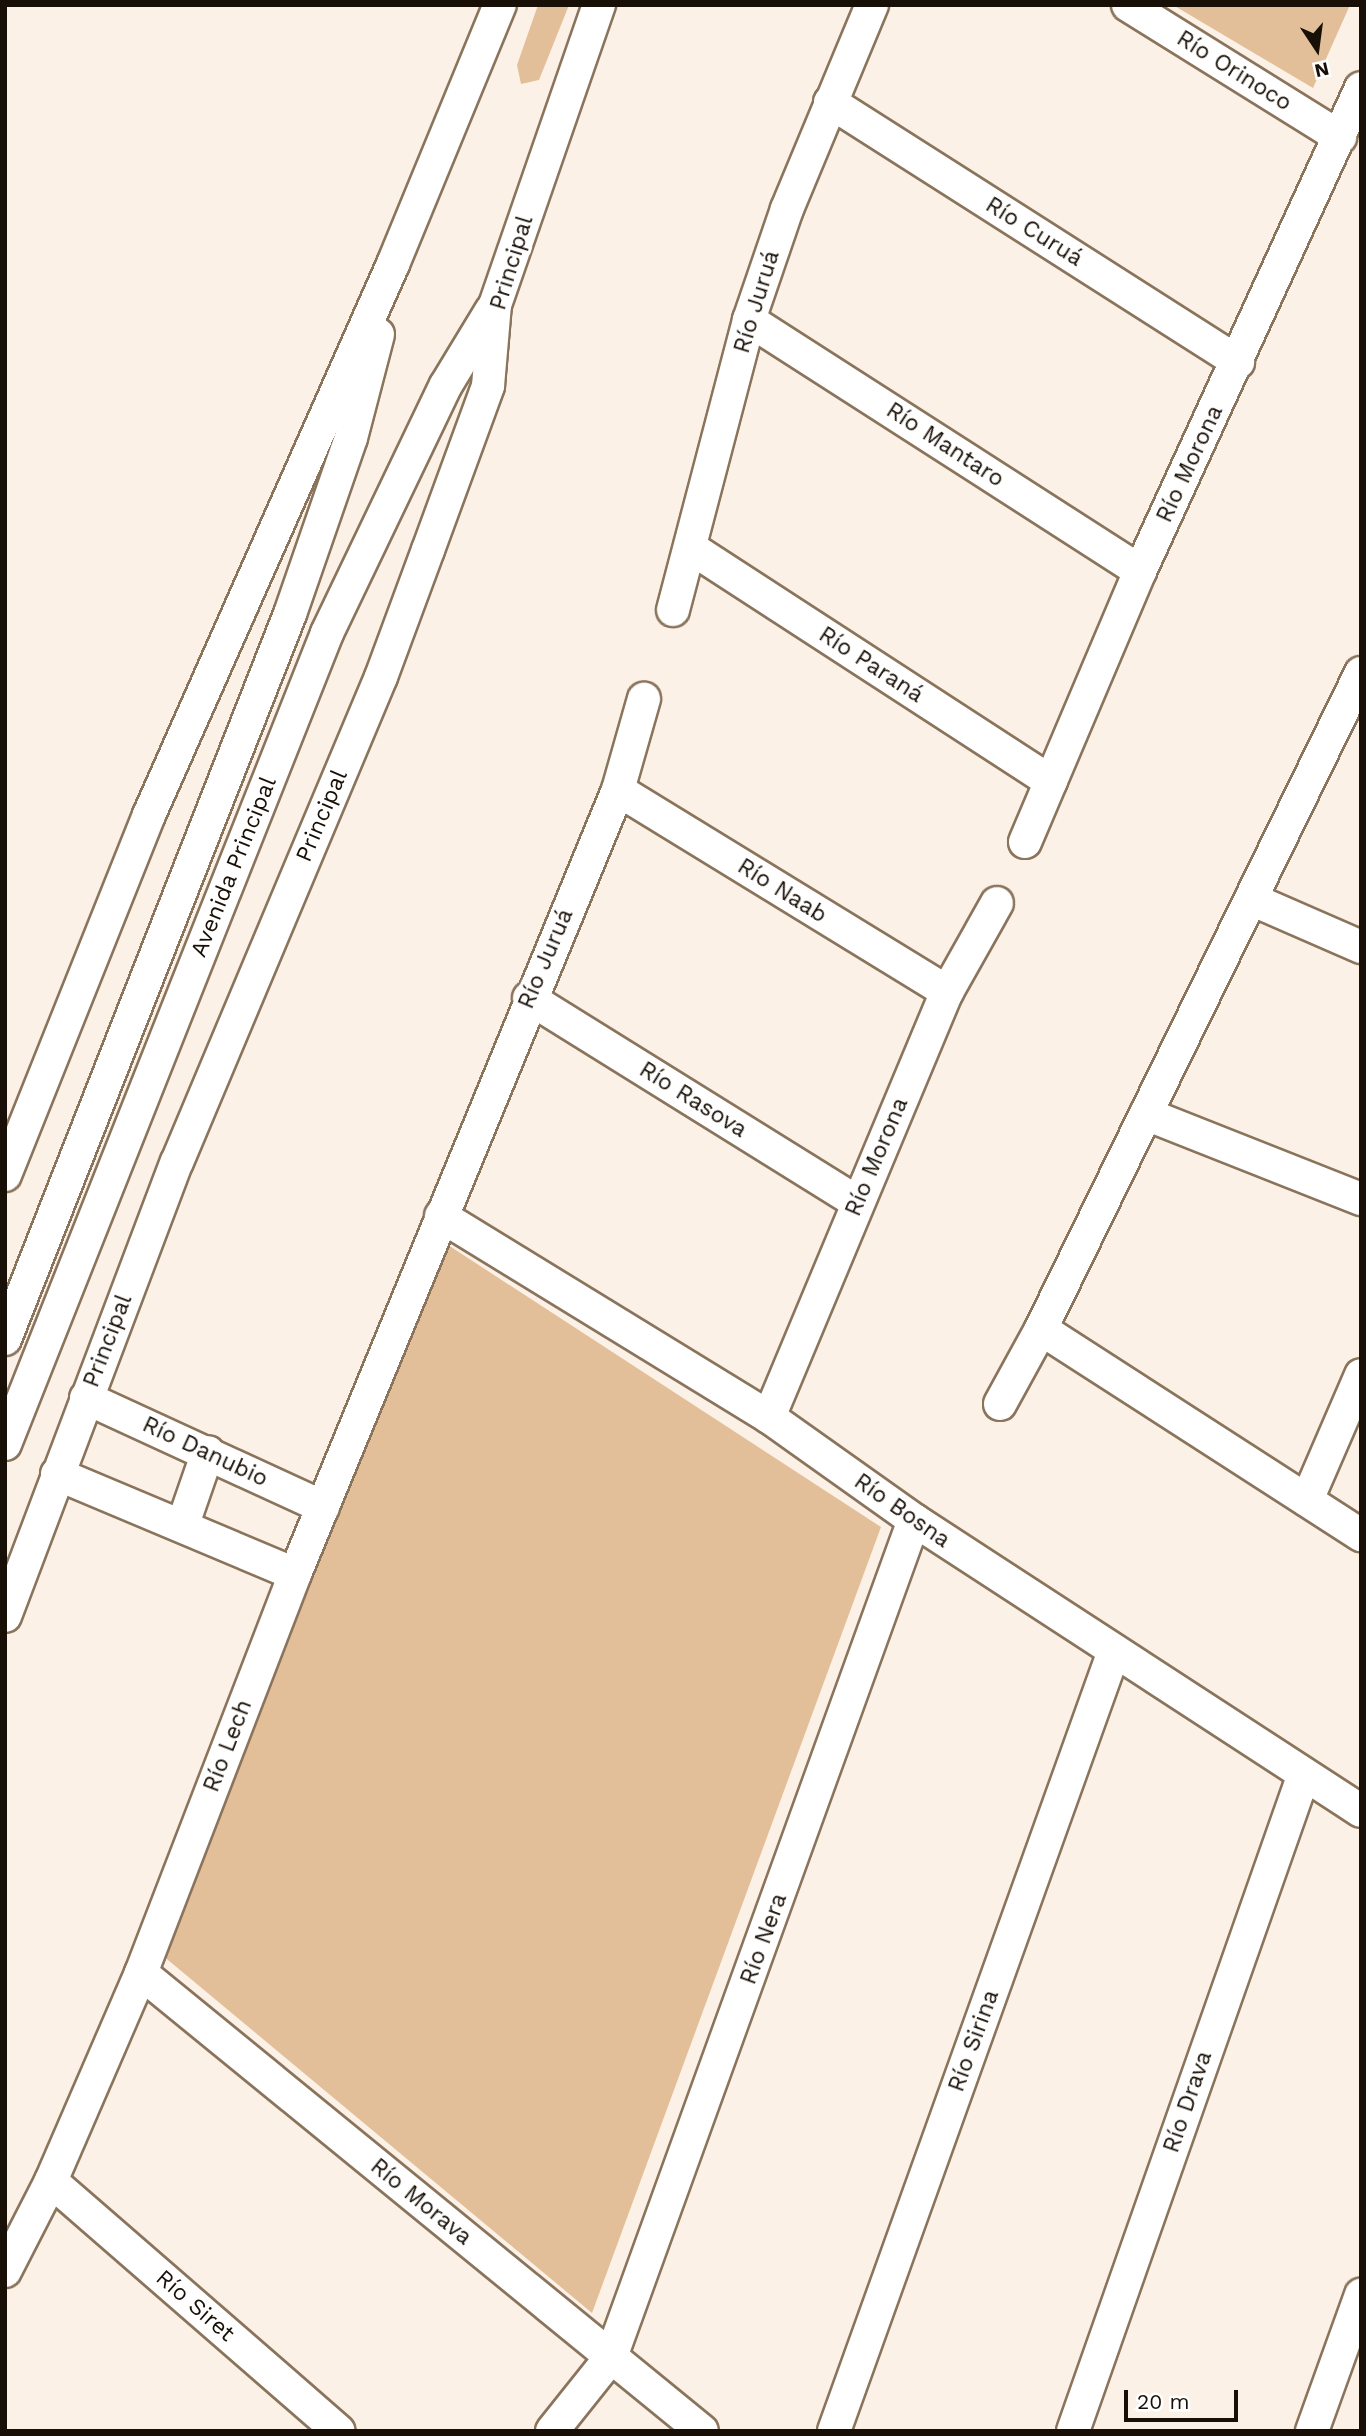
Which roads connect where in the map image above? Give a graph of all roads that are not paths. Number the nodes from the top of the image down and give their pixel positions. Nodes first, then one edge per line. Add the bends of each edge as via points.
1 (500, 5) edge
2 (599, 5) edge
3 (872, 5) edge
4 (1128, 5) edge
5 (1361, 88) edge
6 (830, 102) junction
7 (1340, 137) junction
8 (393, 264) junction
9 (495, 305) junction
10 (749, 320) junction
11 (1238, 362) junction
12 (691, 548) junction
13 (1140, 571) junction
14 (673, 610) dead end
15 (1357, 688) edge
16 (645, 699) dead end
17 (1051, 782) junction
18 (618, 790) junction
19 (1025, 842) dead end
20 (1251, 899) junction
21 (996, 903) dead end
22 (1361, 947) edge
23 (947, 992) junction
24 (529, 998) junction
25 (1146, 1114) junction
26 (5, 1175) edge
27 (1361, 1199) edge
28 (857, 1202) junction
29 (441, 1216) junction
30 (1041, 1329) junction
31 (5, 1339) edge
32 (1361, 1375) edge
33 (86, 1398) junction
34 (1000, 1404) dead end
35 (769, 1417) junction
36 (5, 1444) edge
37 (208, 1452) junction
38 (57, 1474) junction
39 (1307, 1500) junction
40 (323, 1507) junction
41 (914, 1520) junction
42 (183, 1524) junction
43 (1361, 1535) edge
44 (295, 1574) junction
45 (5, 1616) edge
46 (1114, 1651) junction
47 (1304, 1774) junction
48 (1361, 1811) edge
49 (141, 1973) junction
50 (51, 2181) junction
51 (5, 2271) edge
52 (1361, 2295) edge
53 (611, 2357) junction
54 (339, 2431) edge
55 (552, 2431) edge
56 (702, 2431) edge
57 (834, 2431) edge
58 (1073, 2431) edge
59 (1312, 2431) edge

1 - 8 street
2 - 9 street, Principal
3 - 6 street, Río Juruá
4 - 7 street, Río Orinoco
5 - 7 street, Río Morona
6 - 10 street, Río Juruá
6 - 11 street, Río Curuá
7 - 11 street, Río Morona
8 - 26 street via 149,815
8 - 31 street, Avenida Principal via 351,438 290,614
9 - 33 street, Principal via 488,386 419,575 177,1162
9 - 36 street, Avenida Principal via 446,385 327,633
10 - 12 street, Río Juruá
10 - 13 street, Río Mantaro
11 - 13 street, Río Morona
12 - 14 street, Río Juruá
12 - 17 street, Río Paraná
13 - 17 street, Río Morona
15 - 20 street
16 - 18 street, Río Juruá
17 - 19 street, Río Morona
18 - 23 street, Río Naab
18 - 24 street, Río Juruá
20 - 22 street
20 - 25 street
21 - 23 street, Río Morona
23 - 28 street, Río Morona
24 - 28 street, Río Rasova
24 - 29 street, Río Juruá
25 - 27 street
25 - 30 street
28 - 35 street, Río Morona
29 - 35 street, Río Bosna
29 - 40 street, Río Lech
30 - 34 street
30 - 39 street
32 - 39 street
33 - 37 street, Río Danubio
33 - 38 street, Principal
35 - 41 street, Río Bosna
37 - 40 street, Río Danubio
37 - 42 street
38 - 42 street
38 - 45 street, Principal
39 - 43 street
40 - 44 street, Río Lech
41 - 46 street, Río Bosna
41 - 53 street, Río Nera
42 - 44 street
44 - 49 street, Río Lech
46 - 47 street, Río Bosna
46 - 57 street, Río Sirina
47 - 48 street, Río Bosna
47 - 58 street, Río Drava
49 - 50 street, Río Lech
49 - 53 street, Río Morava
50 - 51 street, Río Lech
50 - 54 street, Río Siret
52 - 59 street
53 - 55 street, Río Nera
53 - 56 street, Río Morava

